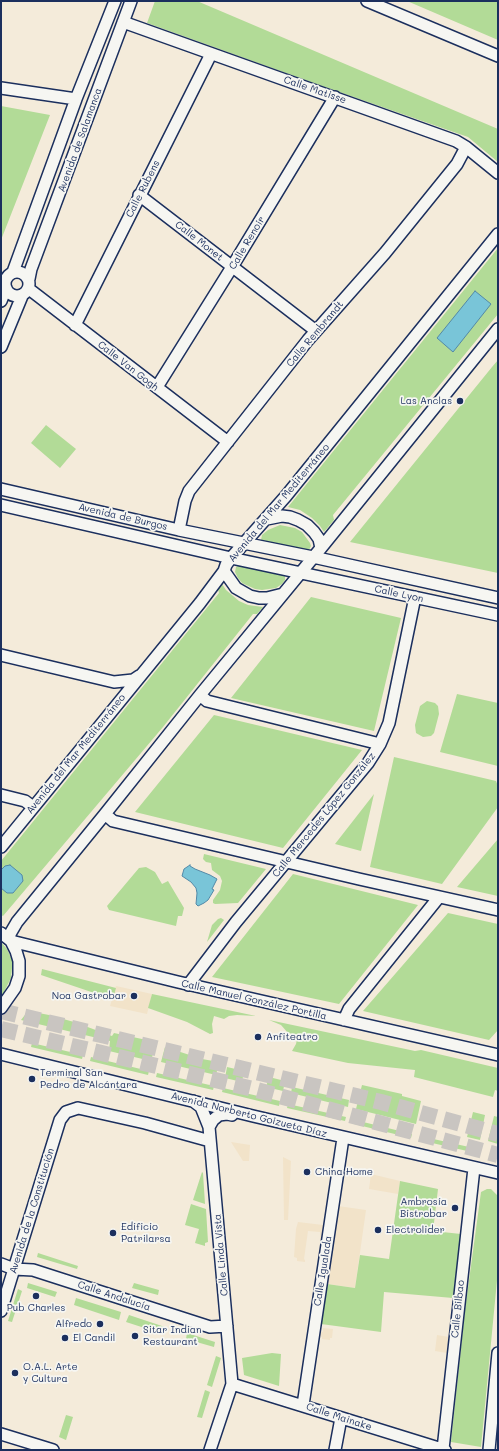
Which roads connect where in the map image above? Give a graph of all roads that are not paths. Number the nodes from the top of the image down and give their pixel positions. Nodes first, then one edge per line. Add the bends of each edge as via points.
1 (115, 1) edge
2 (131, 1) edge
3 (367, 1) edge
4 (123, 22) junction
5 (211, 54) junction
6 (498, 56) edge
7 (1, 88) edge
8 (335, 97) junction
9 (76, 99) junction
10 (466, 147) junction
11 (498, 173) edge
12 (140, 195) junction
13 (498, 234) edge
14 (232, 267) junction
15 (6, 278) edge
16 (26, 288) junction
17 (1, 301) edge
18 (75, 325) junction
19 (498, 329) edge
20 (316, 331) junction
21 (1, 347) edge
22 (157, 388) junction
23 (228, 442) junction
24 (1, 489) edge
25 (1, 505) edge
26 (267, 518) junction
27 (179, 530) junction
28 (244, 543) junction
29 (321, 548) junction
30 (313, 557) junction
31 (231, 558) junction
32 (224, 571) junction
33 (301, 573) junction
34 (283, 594) junction
35 (415, 597) junction
36 (498, 598) edge
37 (498, 615) edge
38 (1, 655) edge
39 (140, 676) junction
40 (114, 682) junction
41 (124, 695) junction
42 (200, 695) junction
43 (380, 744) junction
44 (1, 795) edge
45 (33, 807) junction
46 (105, 814) junction
47 (1, 847) edge
48 (286, 862) junction
49 (440, 897) junction
50 (498, 910) edge
51 (1, 933) edge
52 (10, 941) junction
53 (188, 985) junction
54 (1, 1008) edge
55 (344, 1020) junction
56 (1, 1054) edge
57 (497, 1054) edge
58 (193, 1101) junction
59 (253, 1116) junction
60 (209, 1127) junction
61 (343, 1138) junction
62 (210, 1141) junction
63 (474, 1168) junction
64 (498, 1174) edge
65 (1, 1264) edge
66 (14, 1268) junction
67 (1, 1311) edge
68 (227, 1326) junction
69 (498, 1353) edge
70 (232, 1384) junction
71 (303, 1405) junction
72 (341, 1418) junction
73 (1, 1434) edge
74 (53, 1450) edge
75 (210, 1450) edge
76 (335, 1450) edge
77 (444, 1450) edge
78 (489, 1450) edge

1 - 9 street, Avenida de Salamanca
2 - 4 street, Avenida de Salamanca
3 - 6 street
4 - 5 street, Calle Matisse
4 - 16 street, Avenida de Salamanca
5 - 8 street, Calle Matisse
5 - 12 street, Calle Rubens
7 - 9 street
8 - 10 street, Calle Matisse via 456,140
8 - 14 street, Calle Renoir
9 - 15 street, Avenida de Salamanca
10 - 11 street, Calle Matisse
10 - 20 street, Calle Rembrandt via 457,164 385,253
12 - 14 street, Calle Monet
12 - 18 street, Calle Rubens
13 - 26 street, Avenida del Mar Mediterráneo
14 - 20 street, Calle Monet
14 - 22 street, Calle Renoir
15 - 16 street via 12,295
15 - 16 street via 17,271 22,272
15 - 17 street, Avenida de Salamanca
16 - 18 street, Calle Van Gogh
16 - 21 street, Avenida de Salamanca
18 - 22 street, Calle Van Gogh
19 - 29 street
20 - 23 street, Calle Rembrandt
22 - 23 street, Calle Van Gogh
23 - 27 street, Calle Rembrandt via 189,491
24 - 27 street, Avenida de Burgos
25 - 31 street, Avenida de Burgos
26 - 28 street, Avenida del Mar Mediterráneo
26 - 29 street via 290,517 307,525 319,539
27 - 28 street, Avenida de Burgos
28 - 30 street, Avenida de Burgos
28 - 31 street, Avenida del Mar Mediterráneo
29 - 30 street
30 - 33 street
30 - 36 street, Calle Lyon
31 - 32 street, Avenida del Mar Mediterráneo
31 - 33 street, Avenida de Burgos
32 - 34 street via 236,588 250,596 267,598
32 - 39 street, Avenida del Mar Mediterráneo
33 - 34 street
33 - 35 street, Calle Lyon
34 - 42 street
35 - 37 street, Calle Lyon
35 - 43 street, Calle Mercedes López González via 388,724
38 - 40 street
39 - 40 street via 133,680
39 - 41 street, Avenida del Mar Mediterráneo
40 - 41 street
41 - 45 street, Avenida del Mar Mediterráneo
42 - 43 street via 207,701
42 - 46 street
43 - 48 street, Calle Mercedes López González via 368,763
44 - 45 street via 25,801
45 - 47 street, Avenida del Mar Mediterráneo
46 - 48 street via 114,821
46 - 52 street via 17,922 10,934
48 - 49 street
48 - 53 street, Calle Mercedes López González
49 - 50 street
49 - 55 street via 349,1009
51 - 52 street
52 - 53 street, Calle Manuel González Portilla
52 - 54 street via 19,961 19,976 15,988
53 - 55 street, Calle Manuel González Portilla
55 - 57 street, Calle Manuel González Portilla
56 - 58 street, Avenida Norberto Goizueta Díaz
58 - 59 street, Avenida Norberto Goizueta Díaz
58 - 60 street, Calle Linda Vista via 201,1107
59 - 60 street via 242,1118 223,1114 216,1117
59 - 61 street, Avenida Norberto Goizueta Díaz
60 - 62 street, Calle Linda Vista
61 - 63 street, Avenida Norberto Goizueta Díaz
61 - 71 street, Calle Igualada
62 - 66 street, Avenida de la Constitución via 78,1108 66,1112 60,1120
62 - 68 street, Calle Linda Vista
63 - 64 street, Avenida Norberto Goizueta Díaz
63 - 77 street, Calle Bilbao
65 - 66 street, Calle Andalucía
66 - 67 street, Avenida de la Constitución
66 - 68 street, Calle Andalucía via 33,1270 210,1327
68 - 70 street, Calle Linda Vista
69 - 78 street
70 - 71 street, Calle Mainake
70 - 75 street
71 - 72 street, Calle Mainake
72 - 76 street
72 - 77 street, Calle Mainake
73 - 74 street

